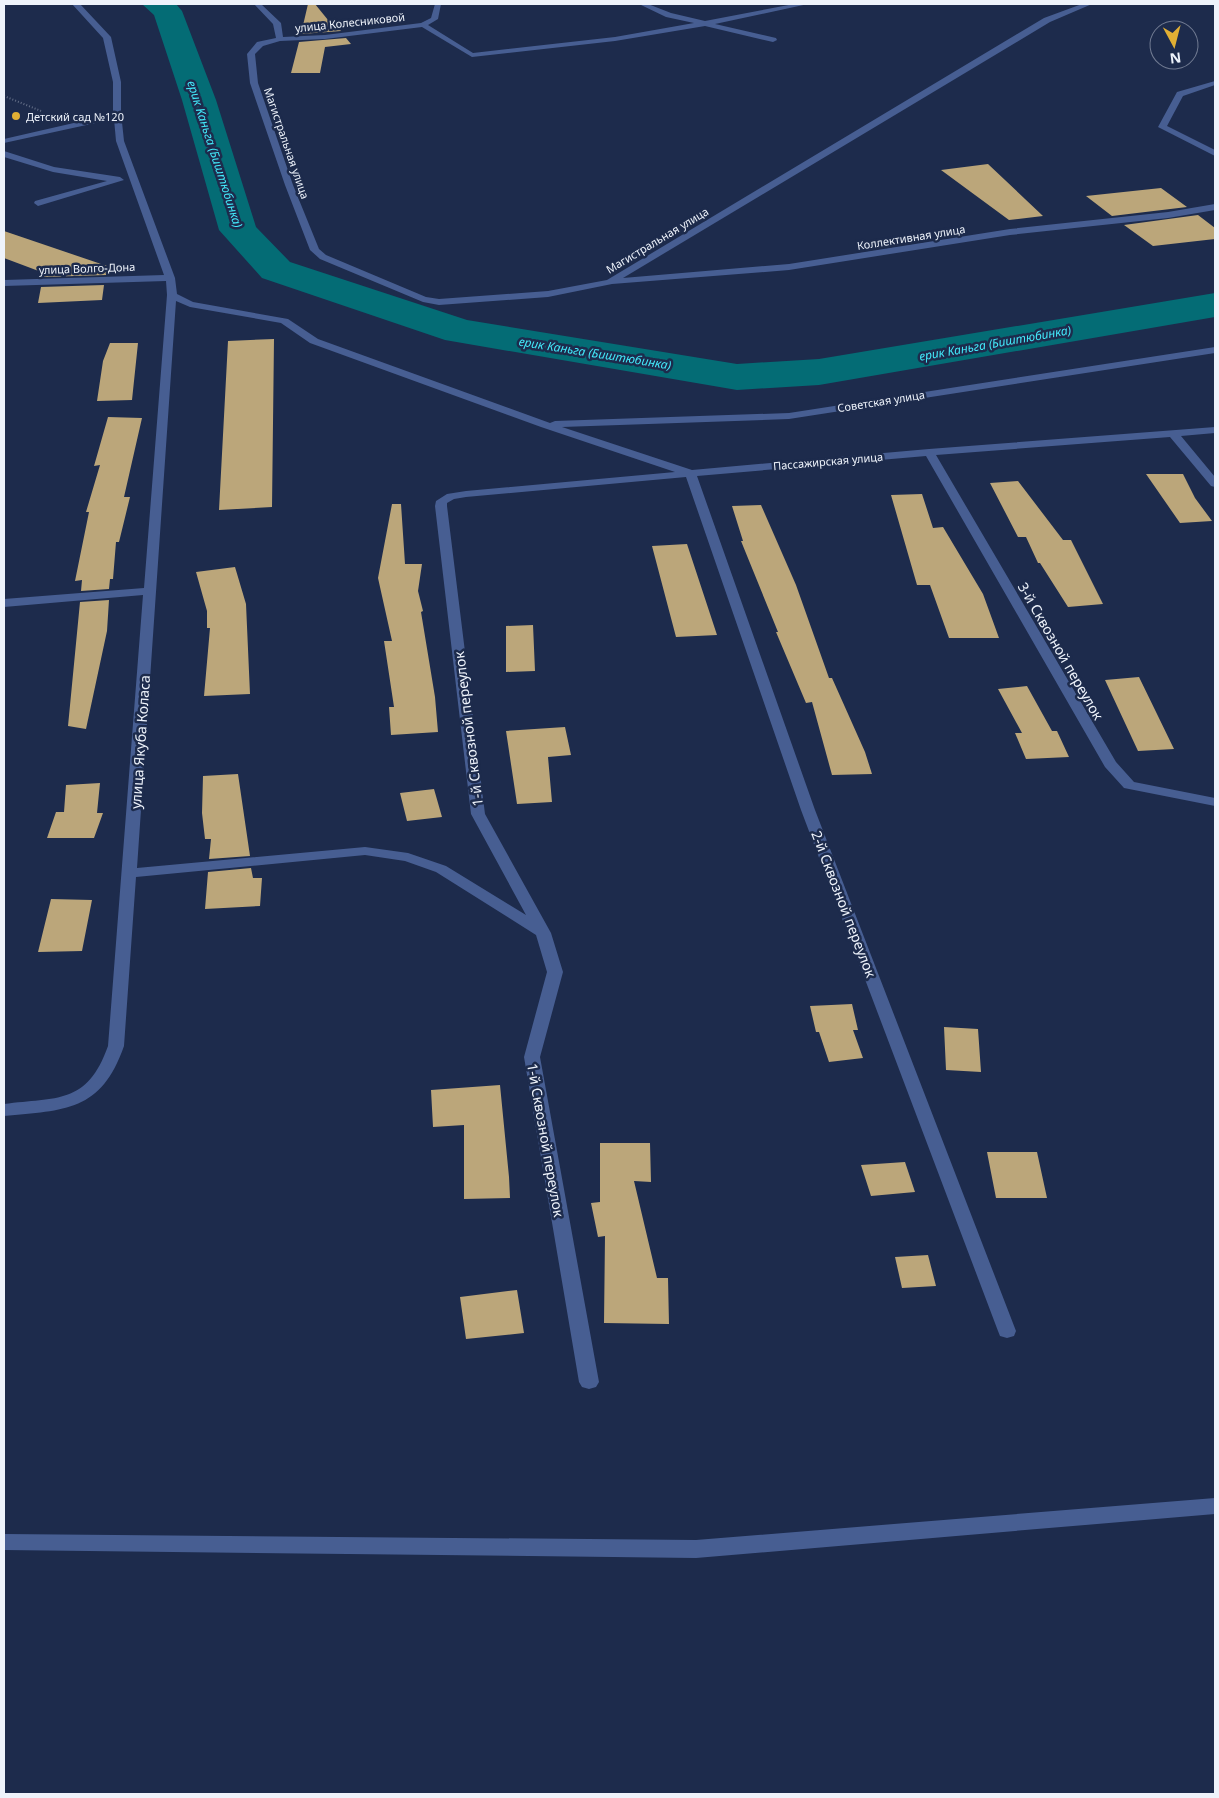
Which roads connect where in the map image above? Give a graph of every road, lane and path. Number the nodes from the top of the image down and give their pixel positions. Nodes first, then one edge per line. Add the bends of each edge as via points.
1 (76, 4) edge
2 (256, 4) edge
3 (440, 4) edge
4 (642, 4) edge
5 (804, 4) edge
6 (1088, 4) edge
7 (708, 23) junction
8 (423, 25) junction
9 (280, 39) junction
10 (773, 40) dead end
11 (1215, 82) edge
12 (4, 96) edge
13 (117, 116) junction
14 (67, 127) junction
15 (4, 141) edge
16 (4, 154) edge
17 (1215, 154) edge
18 (133, 178) junction
19 (120, 180) junction
20 (38, 203) dead end
21 (1215, 207) edge
22 (170, 278) junction
23 (610, 282) junction
24 (4, 284) edge
25 (172, 295) junction
26 (1215, 350) edge
27 (545, 425) junction
28 (1215, 430) edge
29 (1174, 434) junction
30 (929, 452) junction
31 (690, 473) junction
32 (1215, 484) edge
33 (442, 500) joint
34 (151, 590) junction
35 (4, 603) edge
36 (1215, 802) edge
37 (130, 873) junction
38 (543, 933) junction
39 (4, 1110) edge
40 (1006, 1331) dead end
41 (589, 1382) dead end
42 (1215, 1506) edge
43 (4, 1542) edge

1 - 13 street, улица Якуба Коласа via 106,37 117,82
2 - 9 street via 277,22
3 - 8 street, улица Колесниковой via 434,19
4 - 7 street via 669,15
5 - 7 street
6 - 23 street, Магистральная улица via 1046,20
7 - 8 street via 615,39 472,55
7 - 10 street
8 - 9 street, улица Колесниковой via 325,38
9 - 23 street, Магистральная улица via 260,44 254,49 254,83 289,185 318,254 423,299 439,302 548,294
11 - 17 street via 1180,94 1162,127
12 - 14 path via 55,118
13 - 14 street
13 - 18 street, улица Якуба Коласа via 120,141
14 - 15 street
16 - 19 street via 53,169
18 - 19 street
18 - 22 street, улица Якуба Коласа
19 - 20 street
21 - 23 street, Коллективная улица via 1010,232 789,268
22 - 24 street, улица Волго-Дона
22 - 25 street, улица Якуба Коласа
25 - 27 street via 190,304 284,321 314,341
25 - 34 street, улица Якуба Коласа
26 - 27 street, Советская улица via 788,416
27 - 31 street
28 - 29 street, Пассажирская улица
29 - 30 street, Пассажирская улица
29 - 32 street
30 - 31 street, Пассажирская улица
30 - 36 street, 3-й Сквозной переулок via 1110,764 1129,785
31 - 33 street, Пассажирская улица via 466,494
31 - 40 street, 2-й Сквозной переулок via 808,810
33 - 38 street, 1-й Сквозной переулок via 478,814
34 - 35 street
34 - 37 street, улица Якуба Коласа
37 - 38 street via 365,851 408,857 441,869
37 - 39 street, улица Якуба Коласа via 116,1046 109,1066 96,1085 70,1102
38 - 41 street, 1-й Сквозной переулок via 555,972 532,1057
42 - 43 street via 696,1548

